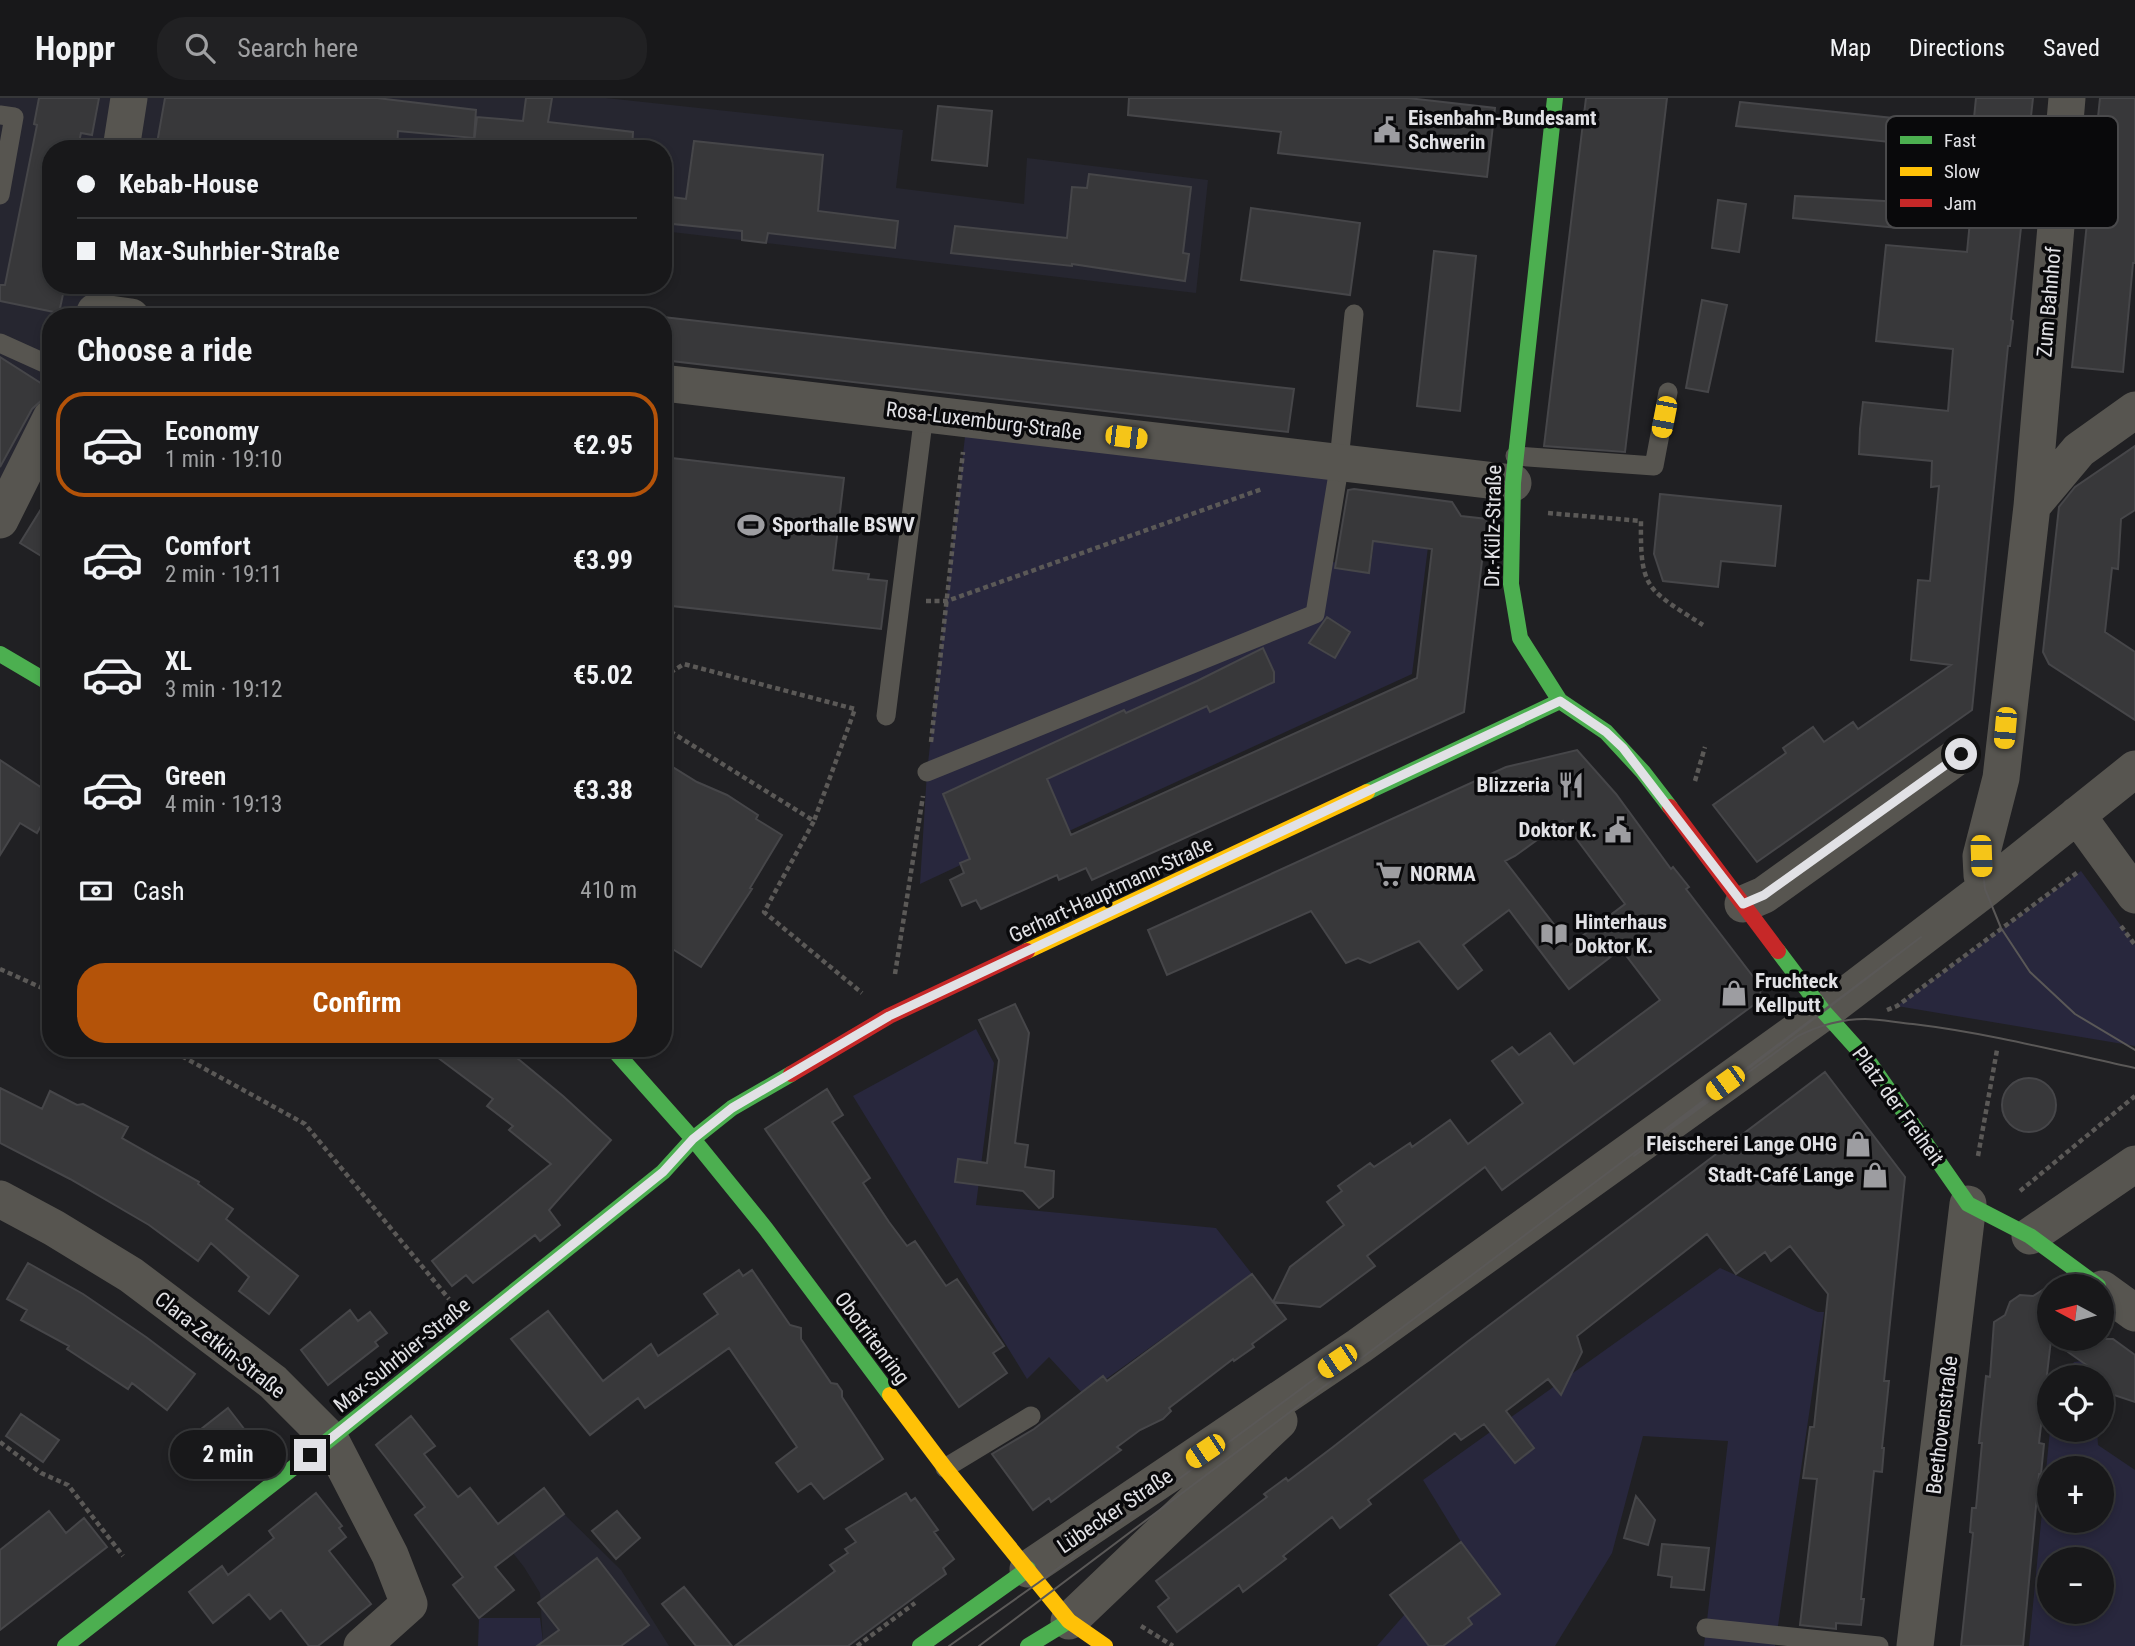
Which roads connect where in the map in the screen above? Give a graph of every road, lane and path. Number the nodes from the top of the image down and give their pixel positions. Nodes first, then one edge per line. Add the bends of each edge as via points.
1 (129, 98) edge
2 (1555, 98) edge
3 (2067, 98) edge
4 (0, 115) edge
5 (2065, 116) edge
6 (122, 140) edge
7 (0, 195) edge
8 (2056, 228) edge
9 (1354, 314) dead end
10 (0, 343) edge
11 (42, 362) edge
12 (672, 384) edge
13 (1668, 392) dead end
14 (2135, 410) edge
15 (925, 414) junction
16 (967, 419) junction
17 (42, 436) edge
18 (1339, 462) junction
19 (1513, 483) junction
20 (1274, 485) dead end
21 (2032, 506) junction
22 (0, 520) edge
23 (947, 601) junction
24 (1703, 625) dead end
25 (0, 654) edge
26 (672, 671) edge
27 (42, 679) edge
28 (1560, 701) junction
29 (886, 716) dead end
30 (672, 733) edge
31 (1705, 747) dead end
32 (1961, 754) dead end
33 (2135, 769) edge
34 (928, 772) junction
35 (1692, 792) dead end
36 (2077, 815) junction
37 (814, 821) junction
38 (2105, 854) junction
39 (1985, 889) junction
40 (2135, 895) edge
41 (1743, 904) junction
42 (0, 969) edge
43 (42, 988) edge
44 (1824, 1012) junction
45 (1877, 1014) dead end
46 (889, 1016) junction
47 (1997, 1050) dead end
48 (183, 1057) edge
49 (620, 1057) edge
50 (2135, 1096) edge
51 (693, 1139) junction
52 (2135, 1164) edge
53 (1976, 1166) dead end
54 (2015, 1195) dead end
55 (0, 1199) edge
56 (1968, 1204) junction
57 (2030, 1236) junction
58 (2082, 1274) edge
59 (2114, 1297) edge
60 (2135, 1313) edge
61 (471, 1326) junction
62 (1359, 1346) junction
63 (1031, 1416) dead end
64 (330, 1439) junction
65 (0, 1442) edge
66 (945, 1468) junction
67 (1028, 1569) junction
68 (144, 1584) junction
69 (1069, 1621) junction
70 (1141, 1626) dead end
71 (1706, 1628) dead end
72 (65, 1646) edge
73 (362, 1646) edge
74 (920, 1646) edge
75 (1028, 1646) edge
76 (1105, 1646) edge
77 (1173, 1646) edge
78 (1879, 1646) edge
79 (1915, 1646) edge

1 - 6 street
2 - 19 street, Dr.-Külz-Straße
3 - 5 street, Zum Bahnhof
4 - 7 lane via 14,117
8 - 21 street, Zum Bahnhof
9 - 18 lane
10 - 11 lane
12 - 15 street, Rosa-Luxemburg-Straße
13 - 19 lane via 1654,466
14 - 21 street via 2079,450
15 - 16 street, Rosa-Luxemburg-Straße
15 - 29 lane
16 - 18 street, Rosa-Luxemburg-Straße
16 - 23 path
17 - 22 street
18 - 19 street, Rosa-Luxemburg-Straße
18 - 34 lane via 1315,614
19 - 24 path via 1641,521 1642,569 1651,588
19 - 28 street, Dr.-Külz-Straße via 1511,584 1520,638
20 - 23 path
21 - 39 street, Zum Bahnhof via 2001,778 1981,856
23 - 34 path
25 - 27 street
26 - 37 path via 684,664 855,709
28 - 41 street, Dr.-Külz-Straße via 1623,748
28 - 46 street, Gerhart-Hauptmann-Straße
30 - 37 path
31 - 35 path
32 - 41 street via 1764,895
33 - 36 street
34 - 46 path
36 - 38 street
36 - 39 street
37 - 46 path via 764,912
38 - 40 street
38 - 45 path via 1898,1006
39 - 44 street
41 - 44 street, Dr.-Külz-Straße
42 - 43 path
44 - 56 street, Platz der Freiheit via 1869,1062
44 - 62 street
46 - 51 street, Gerhart-Hauptmann-Straße via 732,1108
47 - 53 path
48 - 61 path via 305,1124
49 - 51 street, Obotritenring
50 - 54 path
51 - 61 street, Max-Suhrbier-Straße via 663,1172
51 - 66 street, Obotritenring
52 - 57 street
55 - 64 street, Clara-Zetkin-Straße via 131,1275 273,1382
56 - 57 street
56 - 79 street, Beethovenstraße
57 - 58 street
59 - 60 street
61 - 64 street, Max-Suhrbier-Straße
62 - 67 street, Lübecker Straße
62 - 69 street, Lübecker Straße
63 - 66 lane
64 - 68 street, Max-Suhrbier-Straße
64 - 73 street, Clara-Zetkin-Straße via 390,1555 409,1604
65 - 68 path via 41,1473 68,1485
66 - 67 street, Obotritenring
67 - 69 street, Obotritenring
67 - 74 street, Lübecker Straße
68 - 72 street, Max-Suhrbier-Straße
69 - 75 street, Lübecker Straße
69 - 76 street, Obotritenring
70 - 77 path
71 - 78 lane

